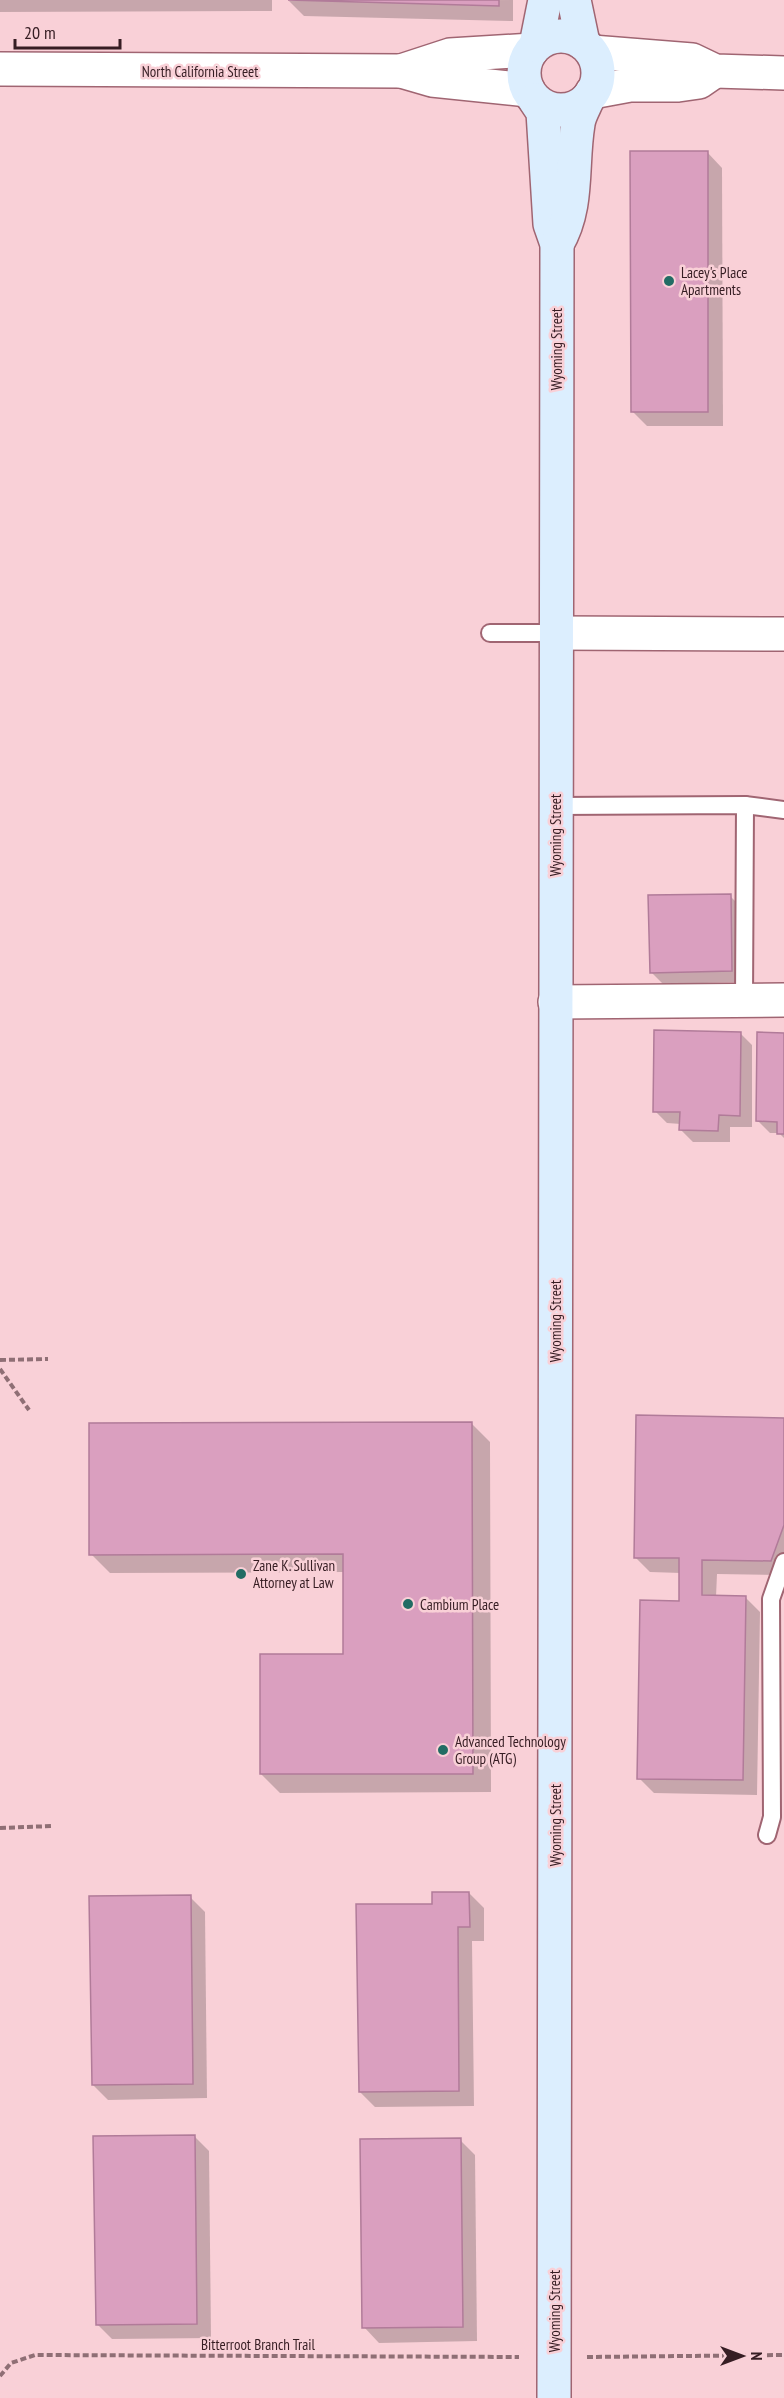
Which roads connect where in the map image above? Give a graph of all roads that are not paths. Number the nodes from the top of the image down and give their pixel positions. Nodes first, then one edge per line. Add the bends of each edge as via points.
1 (545, 0) edge
2 (574, 0) edge
3 (534, 48) junction
4 (587, 48) junction
5 (0, 69) edge
6 (401, 72) junction
7 (715, 72) junction
8 (784, 74) edge
9 (531, 95) junction
10 (590, 95) junction
11 (557, 244) junction
12 (490, 633) dead end
13 (555, 633) junction
14 (784, 634) edge
15 (745, 805) junction
16 (555, 806) junction
17 (784, 810) edge
18 (784, 1000) edge
19 (744, 1001) junction
20 (555, 1002) junction
21 (784, 1563) edge
22 (767, 1835) dead end
23 (554, 2398) edge

1 - 3 street
2 - 4 street
3 - 4 street via 559,35 572,37
3 - 6 street, North California Street via 450,55
3 - 9 street via 524,66
4 - 7 street via 692,60
4 - 10 street via 597,64
5 - 6 street, North California Street
6 - 9 street, North California Street
7 - 8 street
7 - 10 street via 699,82 630,85
9 - 10 street via 556,110 579,105
9 - 11 street, Wyoming Street via 543,112 550,224
10 - 11 street, Wyoming Street via 578,121 573,199 567,227
11 - 13 street, Wyoming Street
12 - 13 lane
13 - 14 street
13 - 16 street, Wyoming Street
15 - 16 lane
15 - 17 lane
15 - 19 lane
16 - 20 street, Wyoming Street
18 - 19 street
19 - 20 street
20 - 23 street, Wyoming Street
21 - 22 lane via 771,1599 772,1816

